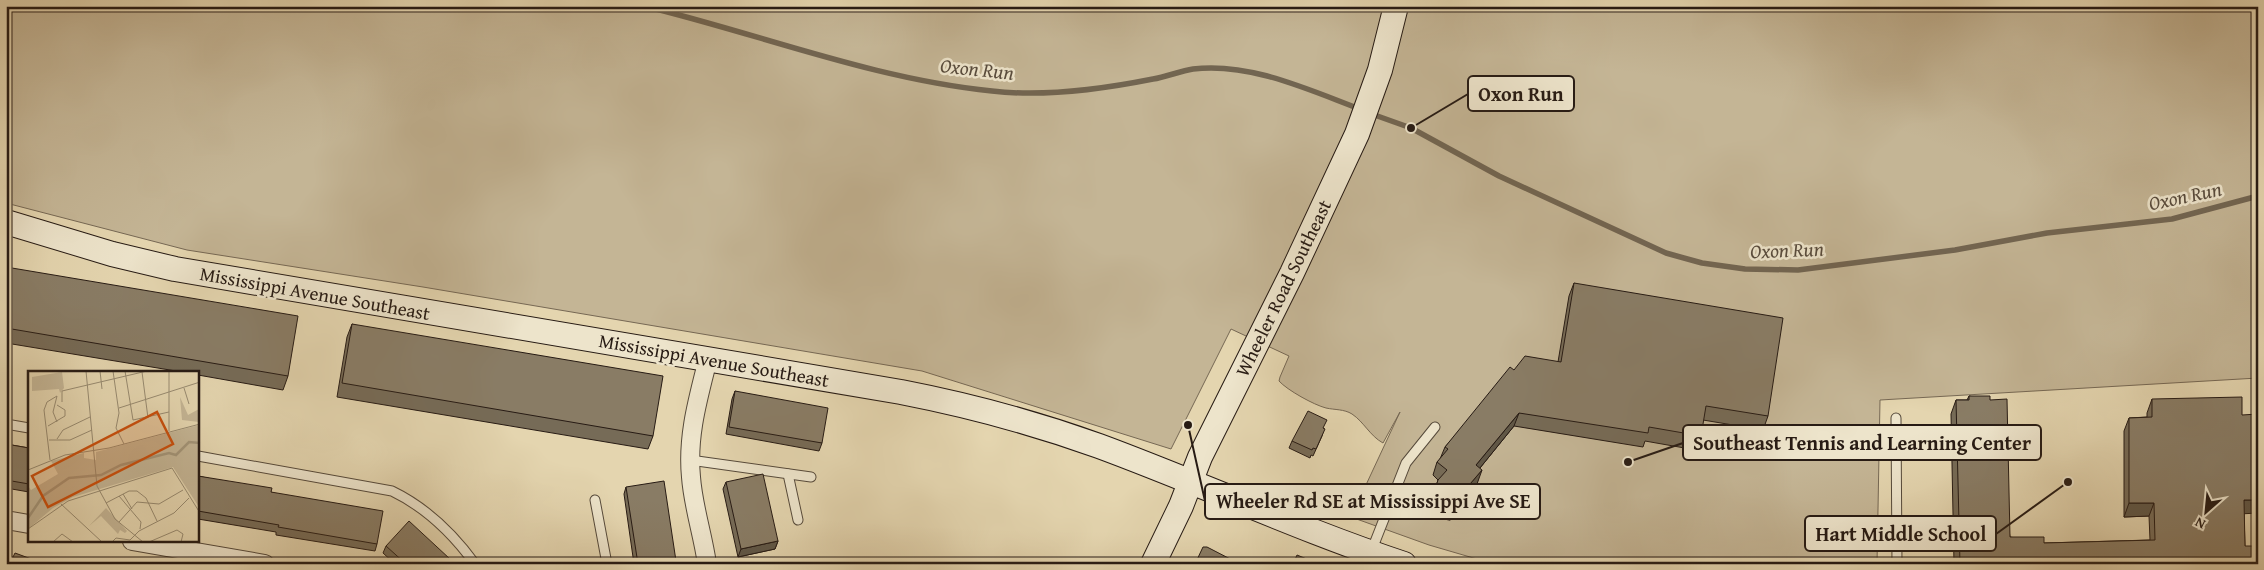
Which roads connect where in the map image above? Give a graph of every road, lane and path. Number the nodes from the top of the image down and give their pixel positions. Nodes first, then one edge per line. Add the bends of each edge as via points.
1 (1396, 6) edge
2 (6, 222) edge
3 (708, 359) junction
4 (1896, 418) dead end
5 (6, 424) edge
6 (1435, 427) dead end
7 (28, 428) edge
8 (199, 456) edge
9 (690, 460) junction
10 (788, 474) junction
11 (812, 477) dead end
12 (1190, 482) junction
13 (595, 500) dead end
14 (6, 520) edge
15 (798, 520) dead end
16 (28, 524) edge
17 (134, 542) edge
18 (1370, 552) junction
19 (166, 556) edge
20 (265, 564) edge
21 (475, 564) edge
22 (607, 564) edge
23 (707, 564) edge
24 (1153, 564) edge
25 (1404, 564) edge
26 (1897, 564) edge

1 - 12 main road, Wheeler Road Southeast via 1373,93 1345,161
2 - 3 main road, Mississippi Avenue Southeast via 175,269
3 - 9 street via 691,433
3 - 12 main road, Mississippi Avenue Southeast via 955,403 1069,436
4 - 26 lane
5 - 7 lane
6 - 18 lane via 1406,462
8 - 21 lane via 392,491 412,501 463,547
9 - 10 lane
9 - 23 street via 693,498
10 - 11 lane
10 - 15 lane
12 - 18 main road, Mississippi Avenue Southeast
12 - 24 main road, Wheeler Road Southeast
13 - 22 lane
14 - 16 street
17 - 19 street
18 - 25 main road, Mississippi Avenue Southeast
19 - 20 street

